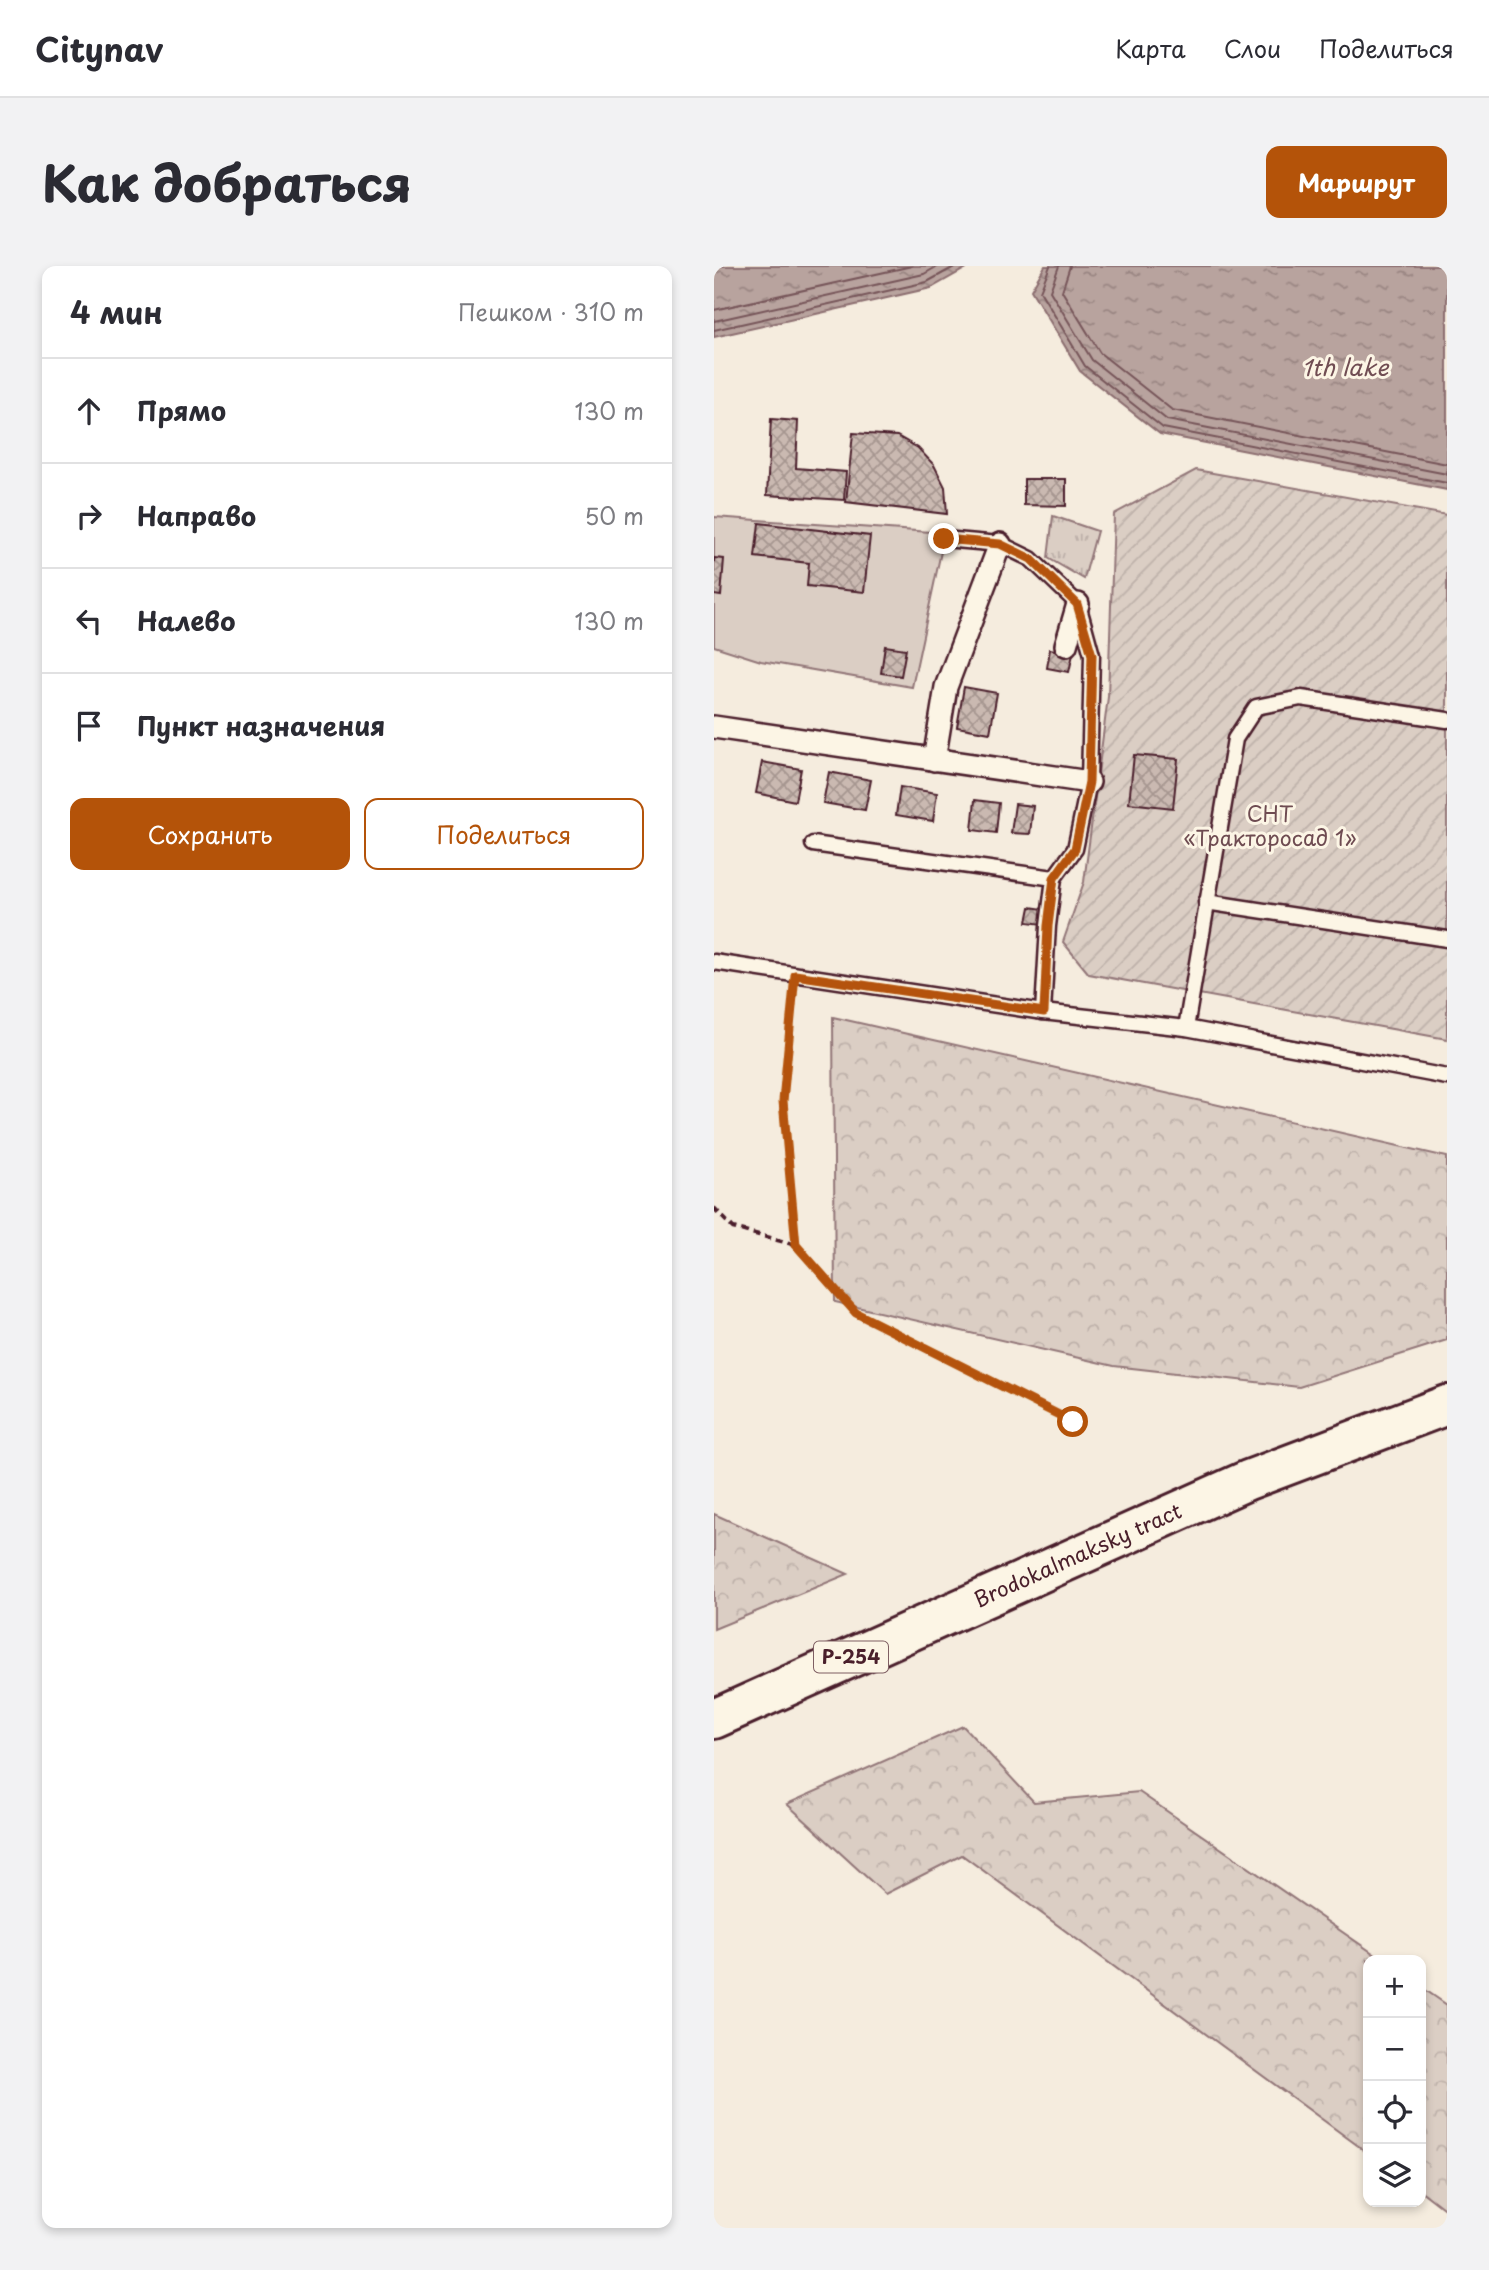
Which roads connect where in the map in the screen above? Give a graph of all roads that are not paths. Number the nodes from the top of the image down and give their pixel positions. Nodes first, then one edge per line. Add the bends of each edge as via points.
1 (944, 539) dead end
2 (1000, 544) junction
3 (1077, 604) junction
4 (1066, 645) dead end
5 (1447, 720) edge
6 (714, 727) edge
7 (934, 760) junction
8 (1089, 782) junction
9 (813, 844) dead end
10 (1054, 878) junction
11 (1206, 902) junction
12 (1447, 939) edge
13 (714, 962) edge
14 (1044, 1012) junction
15 (1186, 1028) junction
16 (1447, 1077) edge
17 (1447, 1405) edge
18 (714, 1719) edge

1 - 2 lane
2 - 3 lane via 1031,559
2 - 7 street via 946,687
3 - 4 street
3 - 8 lane via 1092,655
5 - 11 lane via 1301,698 1256,708 1235,739
6 - 7 street
7 - 8 street
8 - 10 lane via 1075,849
9 - 10 lane
10 - 14 lane
11 - 12 lane
11 - 15 lane
13 - 14 lane
14 - 15 lane
15 - 16 lane
17 - 18 main road, Brodokalmaksky tract / Р-254 via 1248,1479

